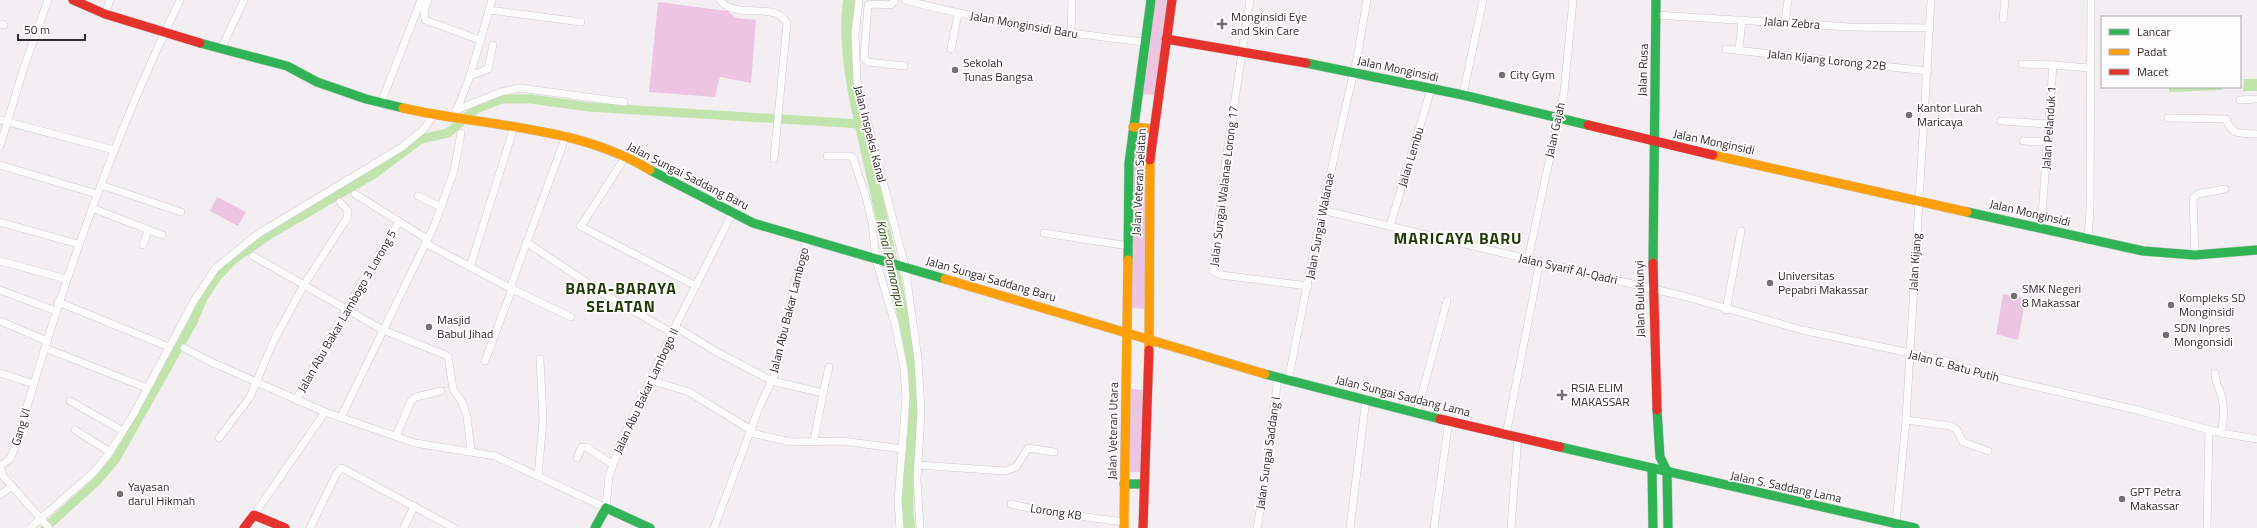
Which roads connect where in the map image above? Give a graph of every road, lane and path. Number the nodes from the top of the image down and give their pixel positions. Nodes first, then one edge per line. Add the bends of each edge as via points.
1 (48, 0) edge
2 (73, 0) edge
3 (110, 0) edge
4 (180, 0) edge
5 (244, 0) edge
6 (421, 0) edge
7 (428, 0) edge
8 (492, 0) edge
9 (720, 0) edge
10 (859, 0) edge
11 (895, 0) edge
12 (905, 0) edge
13 (1072, 0) edge
14 (1152, 0) edge
15 (1172, 0) edge
16 (1250, 0) edge
17 (1367, 0) edge
18 (1483, 0) edge
19 (1573, 0) edge
20 (1656, 0) edge
21 (1788, 0) edge
22 (1932, 0) edge
23 (2004, 0) edge
24 (2091, 0) edge
25 (923, 2) edge
26 (489, 10) junction
27 (105, 14) junction
28 (958, 14) junction
29 (1656, 15) junction
30 (2003, 19) dead end
31 (1742, 20) junction
32 (582, 22) dead end
33 (1785, 22) junction
34 (1930, 28) junction
35 (165, 34) junction
36 (1071, 34) junction
37 (1166, 39) junction
38 (480, 40) junction
39 (1144, 42) junction
40 (493, 45) dead end
41 (221, 49) junction
42 (951, 49) dead end
43 (1726, 49) dead end
44 (1739, 50) junction
45 (1242, 52) junction
46 (2022, 64) dead end
47 (2053, 65) junction
48 (904, 66) dead end
49 (2090, 68) junction
50 (1928, 71) junction
51 (1354, 72) junction
52 (470, 76) junction
53 (1431, 89) junction
54 (1463, 95) junction
55 (2257, 99) edge
56 (2240, 100) dead end
57 (624, 102) dead end
58 (381, 103) junction
59 (434, 115) junction
60 (457, 115) junction
61 (1557, 117) junction
62 (2168, 118) dead end
63 (3, 121) edge
64 (2001, 121) dead end
65 (2049, 124) junction
66 (514, 127) junction
67 (1133, 127) junction
68 (1153, 129) junction
69 (461, 133) dead end
70 (2257, 134) edge
71 (566, 136) junction
72 (1652, 141) junction
73 (2023, 141) dead end
74 (2048, 142) junction
75 (0, 146) edge
76 (114, 150) junction
77 (626, 156) junction
78 (827, 156) dead end
79 (774, 160) dead end
80 (0, 165) edge
81 (101, 185) junction
82 (2225, 188) dead end
83 (97, 194) junction
84 (355, 194) dead end
85 (418, 196) dead end
86 (1919, 201) junction
87 (340, 202) dead end
88 (441, 206) junction
89 (92, 208) junction
90 (1322, 210) junction
91 (181, 212) dead end
92 (732, 214) junction
93 (0, 222) edge
94 (399, 222) junction
95 (1390, 226) junction
96 (2041, 228) junction
97 (148, 231) junction
98 (1741, 231) dead end
99 (1044, 233) dead end
100 (162, 235) dead end
101 (2088, 239) junction
102 (807, 240) junction
103 (426, 241) junction
104 (526, 242) junction
105 (78, 244) junction
106 (143, 245) dead end
107 (1129, 246) junction
108 (2257, 250) edge
109 (2195, 255) junction
110 (253, 256) dead end
111 (878, 260) junction
112 (1528, 260) junction
113 (0, 261) edge
114 (1540, 261) junction
115 (903, 266) junction
116 (470, 267) junction
117 (66, 279) junction
118 (696, 286) junction
119 (1308, 286) junction
120 (303, 287) junction
121 (511, 289) junction
122 (1652, 289) junction
123 (0, 290) edge
124 (1447, 301) dead end
125 (58, 302) junction
126 (346, 309) junction
127 (1726, 310) junction
128 (56, 311) junction
129 (571, 317) dead end
130 (0, 321) edge
131 (383, 330) junction
132 (674, 330) junction
133 (1127, 334) junction
134 (1149, 342) junction
135 (46, 345) junction
136 (169, 347) junction
137 (184, 348) dead end
138 (1909, 354) junction
139 (540, 359) dead end
140 (485, 361) dead end
141 (830, 367) dead end
142 (0, 373) edge
143 (2215, 373) dead end
144 (1278, 377) junction
145 (650, 380) junction
146 (1288, 380) junction
147 (772, 381) junction
148 (257, 383) junction
149 (34, 384) junction
150 (147, 388) junction
151 (441, 391) dead end
152 (823, 393) junction
153 (1366, 399) junction
154 (296, 400) junction
155 (70, 401) dead end
156 (325, 412) junction
157 (1417, 412) junction
158 (341, 416) junction
159 (1449, 420) junction
160 (1906, 420) junction
161 (2209, 429) junction
162 (75, 430) dead end
163 (123, 431) junction
164 (751, 431) junction
165 (2221, 433) junction
166 (1506, 435) junction
167 (396, 436) junction
168 (219, 438) dead end
169 (1518, 438) junction
170 (2257, 438) edge
171 (814, 441) junction
172 (902, 449) junction
173 (471, 451) junction
174 (1988, 451) dead end
175 (110, 452) junction
176 (1054, 452) dead end
177 (1660, 457) junction
178 (577, 458) dead end
179 (612, 464) junction
180 (918, 465) junction
181 (0, 466) edge
182 (1652, 468) junction
183 (1667, 471) junction
184 (538, 476) junction
185 (1124, 484) junction
186 (1143, 484) junction
187 (12, 486) junction
188 (0, 495) edge
189 (1124, 503) junction
190 (1143, 503) junction
191 (1011, 504) dead end
192 (414, 506) junction
193 (606, 508) junction
194 (254, 515) junction
195 (42, 520) junction
196 (1896, 524) junction
197 (1124, 525) edge
198 (30, 528) edge
199 (50, 528) edge
200 (244, 528) edge
201 (285, 528) edge
202 (310, 528) edge
203 (404, 528) edge
204 (454, 528) edge
205 (595, 528) edge
206 (650, 528) edge
207 (714, 528) edge
208 (900, 528) edge
209 (920, 528) edge
210 (1143, 528) edge
211 (1257, 528) edge
212 (1350, 528) edge
213 (1434, 528) edge
214 (1511, 528) edge
215 (1653, 528) edge
216 (1668, 528) edge
217 (1915, 528) edge
218 (2207, 528) edge

1 - 63 street
2 - 27 main road, Jalan Sungai Saddang Baru
3 - 27 street
4 - 35 street, Gang VI
5 - 41 street
6 - 58 street
7 - 38 street via 424,12 425,20
8 - 26 street
9 - 79 street via 732,8 778,14 786,21 788,27
10 - 115 street, Jalan Inspeksi Kanal via 855,34 857,82
11 - 48 street via 893,5 868,5 864,58 868,62
12 - 25 street, Jalan Monginsidi Baru
13 - 36 street
14 - 39 main road, Jalan Veteran Selatan
15 - 37 main road, Jalan Veteran Selatan
16 - 45 street
17 - 51 street, Jalan Sungai Walanae
18 - 54 street
19 - 61 street, Jalan Gajah via 1565,79
20 - 29 main road, Jalan Rusa
21 - 33 street
22 - 34 street, Jalan Kijang
23 - 30 street
24 - 49 street
25 - 28 street, Jalan Monginsidi Baru
26 - 32 street
26 - 38 street
27 - 35 main road, Jalan Sungai Saddang Baru
28 - 36 street, Jalan Monginsidi Baru
28 - 42 street
29 - 31 street, Jalan Zebra
29 - 72 main road, Jalan Rusa
31 - 33 street, Jalan Zebra
31 - 44 street
33 - 34 street, Jalan Zebra via 1872,28
34 - 50 street, Jalan Kijang
35 - 41 main road, Jalan Sungai Saddang Baru
35 - 76 street, Gang VI via 146,72
36 - 39 street, Jalan Monginsidi Baru
37 - 45 main road, Jalan Monginsidi
37 - 68 main road, Jalan Veteran Selatan
38 - 52 street
39 - 67 main road, Jalan Veteran Selatan
40 - 52 street via 488,69
41 - 58 main road, Jalan Sungai Saddang Baru via 287,66 329,87
43 - 44 street, Jalan Kijang Lorong 22B
44 - 50 street, Jalan Kijang Lorong 22B
45 - 51 main road, Jalan Monginsidi
45 - 119 street, Jalan Sungai Walanae Lorong 17 via 1224,172 1213,271 1221,275
46 - 47 street
47 - 49 street
47 - 65 street, Jalan Pelanduk 1
49 - 101 street
50 - 86 street, Jalan Kijang
51 - 53 main road, Jalan Monginsidi
51 - 90 street, Jalan Sungai Walanae
52 - 60 street
53 - 54 main road, Jalan Monginsidi
53 - 95 street, Jalan Lembu
54 - 61 main road, Jalan Monginsidi
55 - 56 street
57 - 60 street via 520,88 500,92
58 - 59 main road, Jalan Sungai Saddang Baru
59 - 60 main road, Jalan Sungai Saddang Baru
59 - 136 street via 424,129 402,147 258,234 236,251 206,280
60 - 66 main road, Jalan Sungai Saddang Baru
61 - 72 main road, Jalan Monginsidi
61 - 112 street, Jalan Gajah
62 - 70 street via 2226,119 2229,128 2236,133
63 - 75 street
63 - 76 street
64 - 65 street
65 - 74 street, Jalan Pelanduk 1
66 - 71 main road, Jalan Sungai Saddang Baru
66 - 116 street
67 - 68 main road
67 - 107 main road, Jalan Veteran Selatan via 1129,163
68 - 134 main road, Jalan Veteran Selatan via 1148,211
69 - 88 street via 454,171
71 - 77 main road, Jalan Sungai Saddang Baru
71 - 104 street
72 - 86 main road, Jalan Monginsidi
72 - 122 main road, Jalan Bulukunyi
73 - 74 street
74 - 96 street, Jalan Pelanduk 1
76 - 81 street, Gang VI
77 - 92 main road, Jalan Sungai Saddang Baru
77 - 118 street via 580,226
78 - 111 street via 853,158 872,222
80 - 83 street
81 - 83 street, Gang VI
81 - 91 street
82 - 109 street via 2198,194 2193,198
83 - 89 street, Gang VI
84 - 94 street
85 - 88 street
86 - 96 main road, Jalan Monginsidi
86 - 138 street, Jalan Kijang
87 - 120 street via 348,211 347,218
88 - 103 street
89 - 97 street
89 - 105 street, Gang VI
90 - 95 street, Jalan Syarif Al-Qadri
90 - 119 street, Jalan Sungai Walanae
92 - 102 main road, Jalan Sungai Saddang Baru
92 - 118 street, Jalan Abu Bakar Lambogo II
93 - 105 street
94 - 103 street
94 - 126 street, Jalan Abu Bakar Lambogo 3 Lorong 5
95 - 112 street, Jalan Syarif Al-Qadri
96 - 101 main road, Jalan Monginsidi
97 - 100 street
97 - 106 street
98 - 127 street
99 - 107 street
101 - 109 main road, Jalan Monginsidi via 2143,251
102 - 111 main road, Jalan Sungai Saddang Baru
102 - 147 street, Jalan Abu Bakar Lambogo
103 - 116 street
103 - 131 street
104 - 121 street
104 - 132 street via 604,294
105 - 117 street, Gang VI
107 - 133 main road, Jalan Veteran Selatan
108 - 109 main road, Jalan Monginsidi
110 - 120 street
111 - 115 main road, Jalan Sungai Saddang Baru
111 - 172 street via 902,354 906,398
112 - 114 street, Jalan Syarif Al-Qadri
113 - 117 street
114 - 122 street, Jalan Syarif Al-Qadri
114 - 166 street
115 - 133 main road, Jalan Sungai Saddang Baru
115 - 180 street, Jalan Inspeksi Kanal via 921,384
116 - 121 street
117 - 125 street, Gang VI
118 - 132 street, Jalan Abu Bakar Lambogo II
119 - 146 street, Jalan Sungai Walanae
120 - 126 street
120 - 148 street via 274,340
121 - 129 street
121 - 140 street
122 - 127 street, Jalan G. Batu Putih
122 - 177 main road, Jalan Bulukunyi via 1653,365
123 - 128 street
124 - 157 street
125 - 128 street, Gang VI
125 - 136 street
126 - 131 street
126 - 154 street, Jalan Abu Bakar Lambogo 3 Lorong 5
127 - 138 street, Jalan G. Batu Putih
128 - 135 street, Gang VI
130 - 135 street
131 - 158 street
131 - 173 street via 448,356 453,389 462,402 467,416
132 - 145 street, Jalan Abu Bakar Lambogo II
132 - 147 street
133 - 134 main road, Jalan Sungai Saddang Baru
133 - 185 main road, Jalan Veteran Utara
134 - 144 main road, Jalan Sungai Saddang Lama
134 - 186 main road
135 - 149 street, Gang VI
135 - 150 street
136 - 150 street
137 - 148 street
138 - 160 street, Jalan Kijang
138 - 161 street, Jalan G. Batu Putih via 1943,360 1999,378
139 - 184 street via 543,420
141 - 152 street
142 - 149 street
143 - 165 street via 2224,414
144 - 146 main road, Jalan Sungai Saddang Lama
144 - 211 street, Jalan Sungai Saddang I via 1266,478
145 - 164 street via 689,392
145 - 179 street, Jalan Abu Bakar Lambogo II
146 - 153 main road, Jalan Sungai Saddang Lama
147 - 152 street
147 - 164 street, Jalan Abu Bakar Lambogo
148 - 154 street
148 - 168 street via 250,397
149 - 181 street, Gang VI via 13,452 6,463
150 - 163 street
151 - 167 street via 416,397 411,401
152 - 171 street
153 - 157 main road, Jalan Sungai Saddang Lama
153 - 212 street
154 - 156 street
155 - 163 street
156 - 158 street
156 - 194 street
157 - 159 main road, Jalan Sungai Saddang Lama
158 - 167 street
159 - 166 main road, Jalan Sungai Saddang Lama
159 - 213 street
160 - 174 street via 1951,426 1957,430 1963,442
160 - 196 street, Jalan Kijang
161 - 165 street, Jalan G. Batu Putih
161 - 218 street
162 - 175 street
163 - 175 street
164 - 171 street via 777,440
164 - 207 street, Jalan Abu Bakar Lambogo
165 - 170 street, Jalan G. Batu Putih
166 - 169 main road, Jalan Sungai Saddang Lama
167 - 173 street via 427,446
169 - 182 main road, Jalan Sungai Saddang Lama
169 - 214 street
171 - 172 street
172 - 208 street via 898,501
173 - 184 street via 501,458
175 - 195 street via 94,472
176 - 180 street via 1028,448 1016,467 1005,471
177 - 182 main road
177 - 183 main road, Jalan Bulukunyi
178 - 179 street via 582,447 586,447
179 - 193 street, Jalan Abu Bakar Lambogo II
180 - 209 street, Jalan Inspeksi Kanal
181 - 187 street via 1,475
182 - 183 main road, Jalan S. Saddang Lama
182 - 215 main road
183 - 196 main road, Jalan S. Saddang Lama
183 - 216 main road
184 - 193 street
185 - 186 main road
185 - 189 main road, Jalan Veteran Utara
186 - 190 main road
187 - 188 street
187 - 195 street
189 - 190 main road
189 - 197 main road, Jalan Veteran Utara
190 - 210 main road
191 - 197 street, Lorong KB
192 - 202 street via 343,468 337,473
192 - 203 street
192 - 204 street
193 - 205 main road
193 - 206 main road
194 - 200 main road
194 - 201 main road
195 - 198 street
195 - 199 street
196 - 217 main road, Jalan S. Saddang Lama

